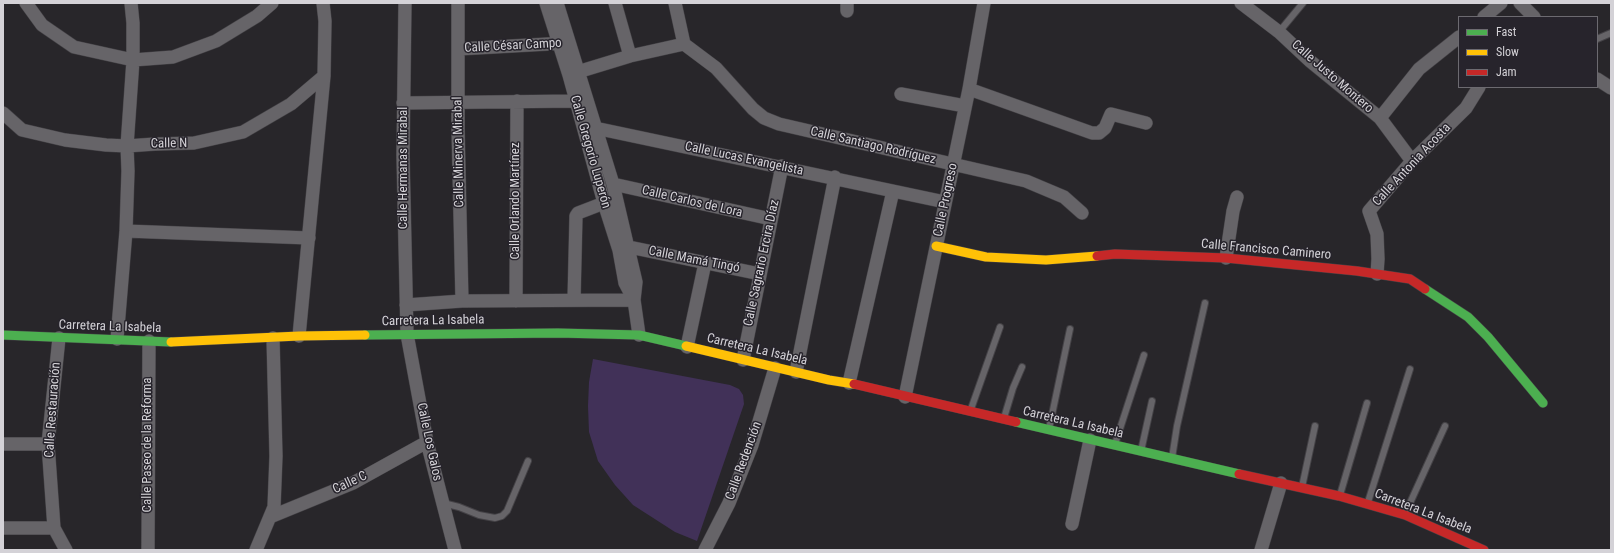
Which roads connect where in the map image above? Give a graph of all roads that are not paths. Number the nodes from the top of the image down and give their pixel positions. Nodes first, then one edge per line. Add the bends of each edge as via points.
1 (26, 3) edge
2 (131, 3) edge
3 (272, 3) edge
4 (323, 3) edge
5 (405, 3) edge
6 (458, 3) edge
7 (546, 3) edge
8 (557, 3) edge
9 (615, 3) edge
10 (675, 3) edge
11 (984, 3) edge
12 (1241, 3) edge
13 (1303, 3) edge
14 (1502, 3) edge
15 (1520, 3) edge
16 (1485, 16) edge
17 (1533, 16) edge
18 (1279, 32) junction
19 (1611, 33) edge
20 (1458, 38) edge
21 (1598, 39) edge
22 (564, 44) junction
23 (684, 44) junction
24 (458, 49) junction
25 (630, 56) junction
26 (133, 60) junction
27 (574, 73) junction
28 (324, 76) junction
29 (1598, 80) edge
30 (1478, 88) edge
31 (1611, 88) edge
32 (968, 89) junction
33 (901, 94) dead end
34 (517, 101) junction
35 (575, 101) junction
36 (458, 102) junction
37 (404, 103) junction
38 (965, 106) junction
39 (3, 113) edge
40 (1380, 118) junction
41 (1146, 123) dead end
42 (3, 127) edge
43 (595, 128) junction
44 (22, 130) junction
45 (127, 146) junction
46 (1412, 161) junction
47 (953, 164) junction
48 (782, 166) junction
49 (835, 177) junction
50 (613, 184) junction
51 (893, 191) junction
52 (1237, 197) dead end
53 (945, 202) junction
54 (604, 203) junction
55 (1082, 213) dead end
56 (771, 219) junction
57 (126, 231) junction
58 (309, 238) junction
59 (936, 246) junction
60 (629, 247) junction
61 (1226, 258) junction
62 (705, 262) junction
63 (760, 274) junction
64 (1377, 274) junction
65 (574, 300) junction
66 (634, 300) junction
67 (462, 301) junction
68 (516, 301) junction
69 (1205, 304) dead end
70 (406, 306) junction
71 (1000, 327) dead end
72 (1070, 329) dead end
73 (407, 334) junction
74 (3, 335) edge
75 (639, 335) junction
76 (299, 336) junction
77 (59, 338) junction
78 (274, 338) junction
79 (117, 339) junction
80 (149, 341) junction
81 (687, 347) junction
82 (1144, 355) dead end
83 (742, 360) junction
84 (1022, 367) dead end
85 (775, 368) junction
86 (1410, 369) dead end
87 (796, 372) junction
88 (849, 383) junction
89 (905, 397) junction
90 (1152, 401) dead end
91 (1367, 403) dead end
92 (1543, 403) dead end
93 (970, 413) junction
94 (1004, 420) junction
95 (1315, 426) dead end
96 (1445, 426) dead end
97 (1048, 431) junction
98 (1090, 440) junction
99 (427, 442) junction
100 (3, 444) edge
101 (48, 444) junction
102 (1114, 446) junction
103 (1140, 452) junction
104 (1172, 459) junction
105 (528, 461) dead end
106 (1281, 483) junction
107 (1301, 488) junction
108 (1339, 496) junction
109 (442, 503) junction
110 (1368, 504) junction
111 (1405, 515) junction
112 (270, 517) junction
113 (1072, 524) dead end
114 (3, 528) edge
115 (54, 528) junction
116 (453, 549) edge
117 (66, 550) edge
118 (148, 550) edge
119 (256, 550) edge
120 (705, 550) edge
121 (1261, 550) edge
122 (1484, 550) edge

1 - 26 street via 42,25 74,47
2 - 26 street via 134,23
3 - 26 street via 257,16 216,41 173,57
4 - 28 street
5 - 37 street, Calle Hermanas Mirabal
6 - 24 street, Calle Minerva Mirabal
7 - 22 street, Calle Gregorio Luperón
8 - 22 street, Calle Gregorio Luperón
9 - 25 street
10 - 23 street
11 - 32 street, Calle Progreso
12 - 18 street, Calle Justo Montero
13 - 18 lane
14 - 16 street
15 - 17 street
18 - 40 street, Calle Justo Montero
19 - 21 lane
20 - 40 street via 1419,69
22 - 24 street, Calle César Campo
22 - 27 street, Calle Gregorio Luperón
23 - 25 street
23 - 47 street, Calle Santiago Rodríguez via 716,68 764,118 779,124
24 - 36 street, Calle Minerva Mirabal
25 - 27 street
26 - 45 street
27 - 35 street, Calle Gregorio Luperón
27 - 43 street, Calle Gregorio Luperón
28 - 45 street, Calle N via 291,104 243,132 194,143
28 - 58 street
29 - 31 street
30 - 46 street, Calle Antonia Acosta via 1466,108
32 - 38 street, Calle Progreso
32 - 41 street via 1092,133 1099,133 1105,128 1111,114
33 - 38 street
34 - 35 street
34 - 36 street
34 - 68 street, Calle Orlando Martínez
35 - 54 street, Calle Gregorio Luperón
36 - 37 street
36 - 67 street, Calle Minerva Mirabal
37 - 70 street, Calle Hermanas Mirabal
38 - 47 street, Calle Progreso
39 - 44 street, Calle N
40 - 46 street, Calle Justo Montero
42 - 44 street
43 - 48 street, Calle Lucas Evangelista
43 - 50 street, Calle Gregorio Luperón
44 - 45 street, Calle N via 65,140
45 - 57 street
46 - 64 street, Calle Antonia Acosta via 1369,211 1377,234
47 - 53 street, Calle Progreso
47 - 55 street, Calle Santiago Rodríguez via 1026,181 1064,197
48 - 49 street, Calle Lucas Evangelista
48 - 56 street, Calle Sagrario Ercira Díaz
49 - 51 street, Calle Lucas Evangelista
49 - 87 street
50 - 56 street, Calle Carlos de Lora
50 - 60 street, Calle Gregorio Luperón
51 - 53 street, Calle Lucas Evangelista
51 - 88 street
52 - 61 street
53 - 59 street, Calle Progreso
54 - 65 street via 576,216
54 - 66 street, Calle Gregorio Luperón via 619,250 625,283
56 - 63 street, Calle Sagrario Ercira Díaz
57 - 58 street
57 - 79 street
58 - 76 street
59 - 61 main road, Calle Francisco Caminero via 986,257 1046,260 1115,254
59 - 89 street, Calle Progreso
60 - 62 street, Calle Mamá Tingó
60 - 66 street, Calle Gregorio Luperón via 636,282
61 - 64 main road, Calle Francisco Caminero
62 - 63 street, Calle Mamá Tingó
62 - 81 street
63 - 83 street, Calle Sagrario Ercira Díaz
64 - 92 main road, Calle Francisco Caminero via 1410,279 1468,317
65 - 66 street
65 - 68 street
66 - 75 street, Calle Gregorio Luperón
67 - 68 street
67 - 70 street
69 - 104 lane
70 - 73 street, Calle Hermanas Mirabal
71 - 93 lane
72 - 97 lane
73 - 75 main road, Carretera La Isabela
73 - 76 main road, Carretera La Isabela
73 - 99 street, Calle Los Galos
74 - 77 main road, Carretera La Isabela
75 - 81 main road, Carretera La Isabela
76 - 78 main road, Carretera La Isabela
77 - 79 main road, Carretera La Isabela
77 - 101 street, Calle Restauración
78 - 80 main road, Carretera La Isabela
78 - 112 street via 276,456 274,507
79 - 80 main road, Carretera La Isabela
80 - 118 street, Calle Paseo de la Reforma
81 - 83 main road, Carretera La Isabela
82 - 102 lane
83 - 85 main road, Carretera La Isabela
84 - 94 lane
85 - 87 main road, Carretera La Isabela
85 - 120 street, Calle Redención via 752,446 729,503
86 - 110 lane
87 - 88 main road, Carretera La Isabela
88 - 89 main road, Carretera La Isabela
89 - 93 main road, Carretera La Isabela
90 - 103 lane
91 - 108 lane
93 - 94 main road, Carretera La Isabela
94 - 97 main road, Carretera La Isabela
95 - 107 lane
96 - 111 lane
97 - 98 main road, Carretera La Isabela
98 - 102 main road, Carretera La Isabela
98 - 113 street
99 - 109 street, Calle Los Galos
99 - 112 street, Calle C via 353,483
100 - 101 street
101 - 115 street, Calle Restauración
102 - 103 main road, Carretera La Isabela
103 - 104 main road, Carretera La Isabela
104 - 106 main road, Carretera La Isabela
105 - 109 lane via 507,511 502,516 479,516
106 - 107 main road, Carretera La Isabela
106 - 121 street
107 - 108 main road, Carretera La Isabela
108 - 110 main road, Carretera La Isabela
109 - 116 street, Calle Los Galos
110 - 111 main road, Carretera La Isabela
111 - 122 main road, Carretera La Isabela
112 - 119 street
114 - 115 street
115 - 117 street, Calle Restauración

